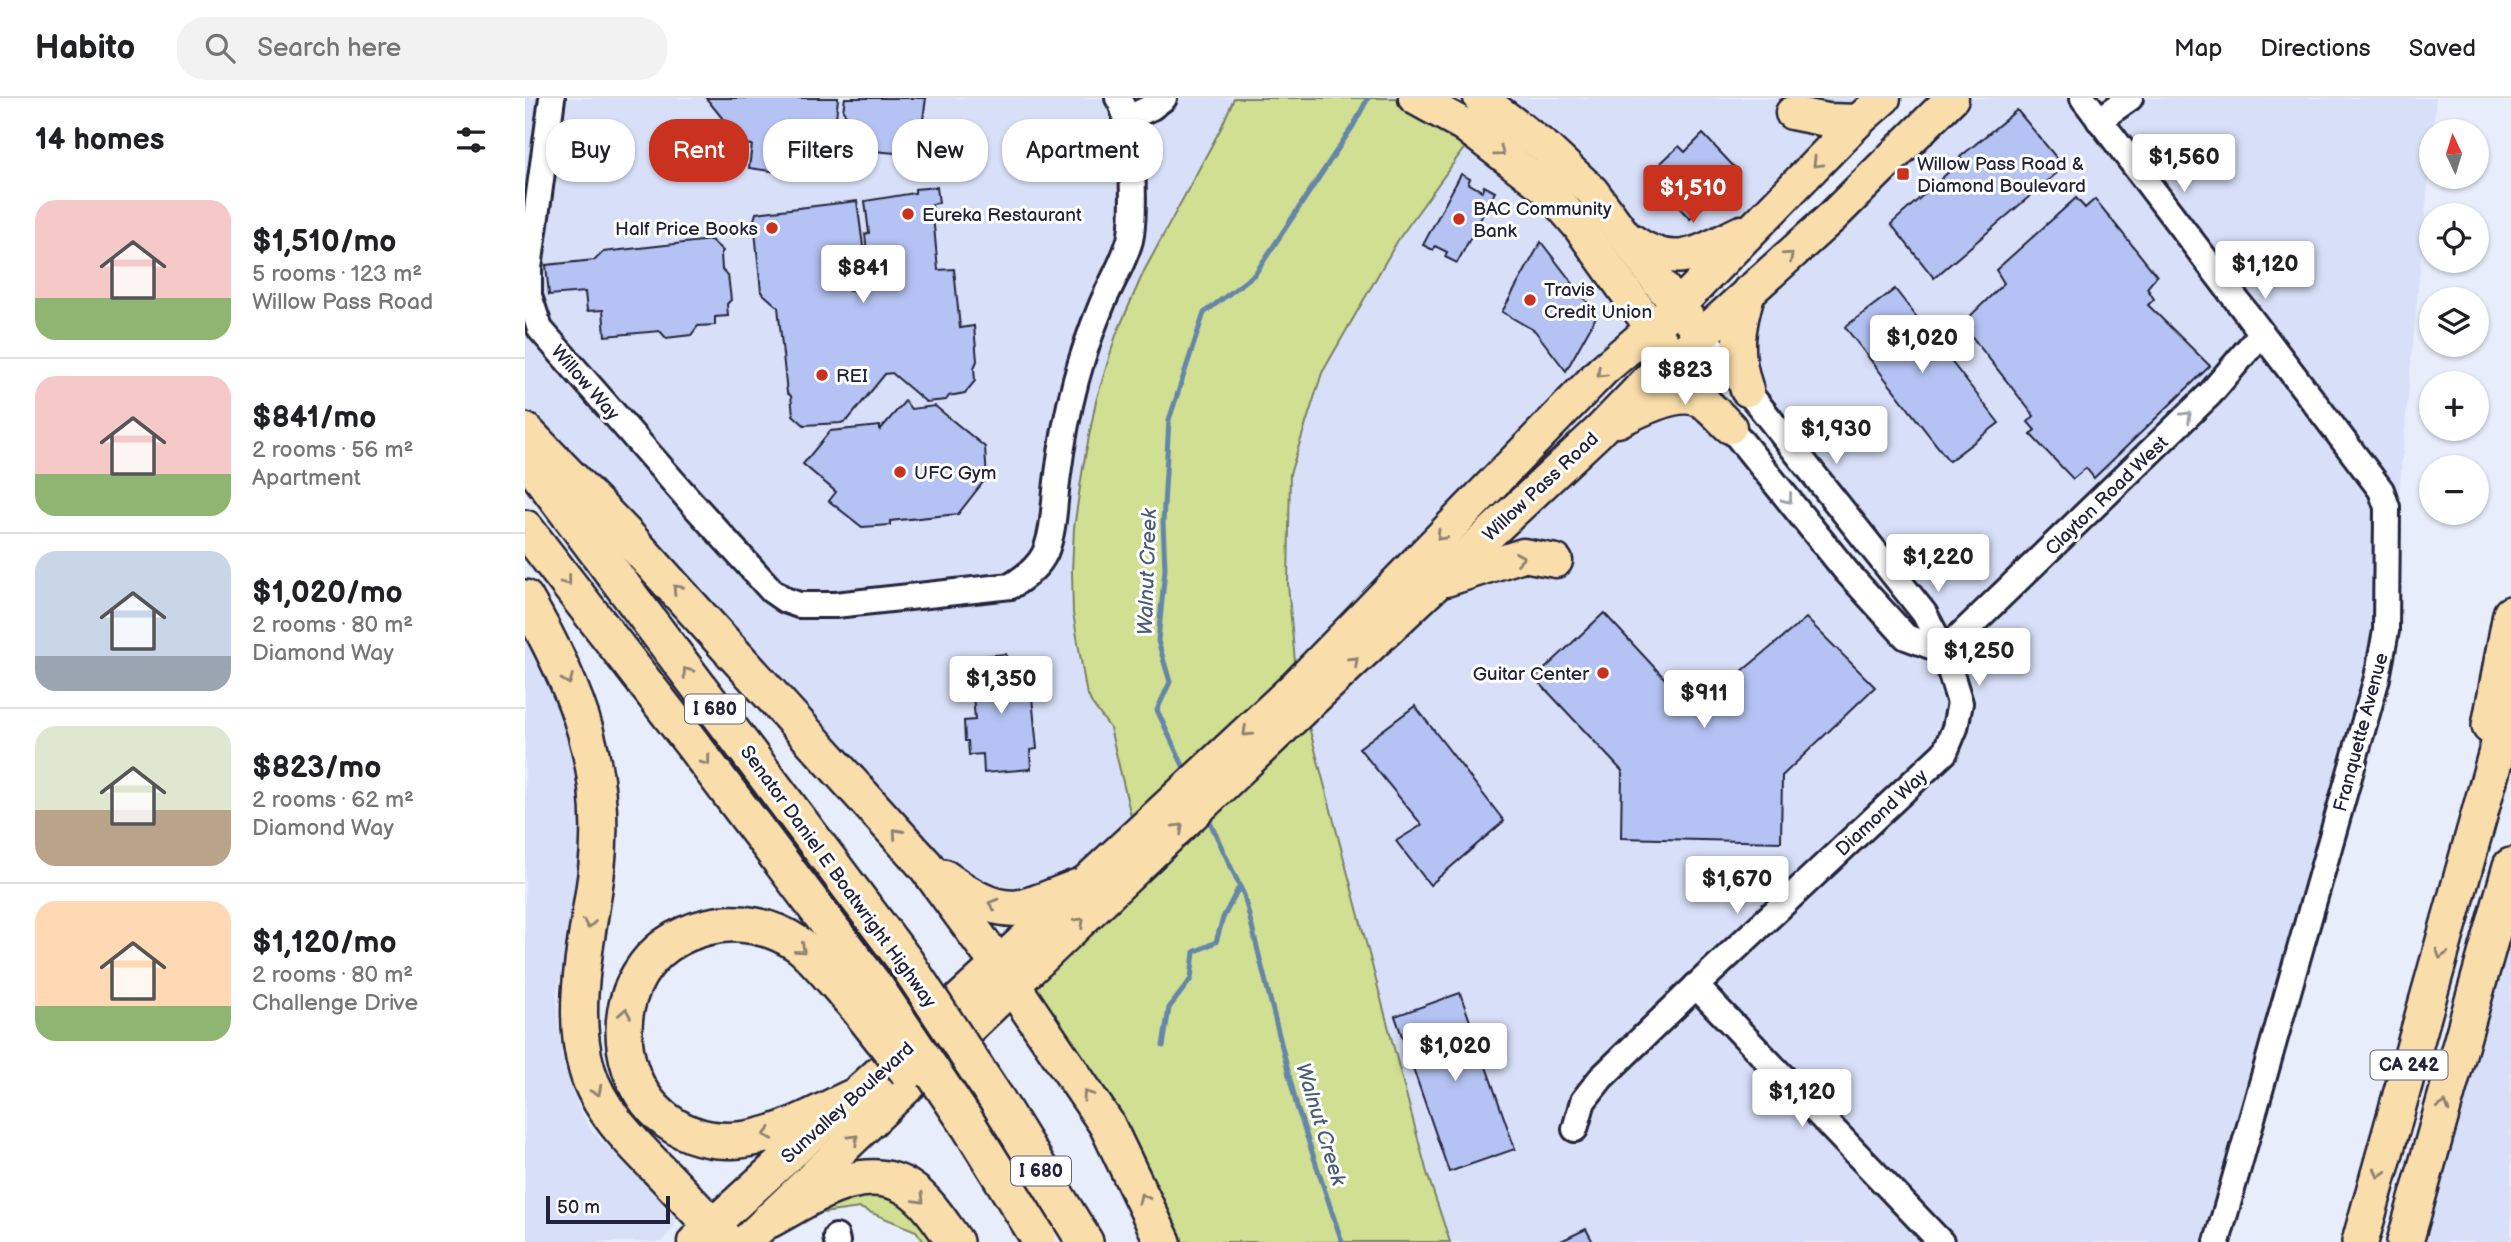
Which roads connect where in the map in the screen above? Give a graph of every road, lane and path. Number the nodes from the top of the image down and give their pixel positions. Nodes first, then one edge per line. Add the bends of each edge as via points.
1 (552, 98) edge
2 (1164, 98) edge
3 (1415, 98) edge
4 (1480, 98) edge
5 (1884, 98) edge
6 (1952, 98) edge
7 (2083, 98) edge
8 (2130, 98) edge
9 (1122, 109) edge
10 (1792, 113) dead end
11 (2099, 120) junction
12 (1859, 121) junction
13 (1535, 179) junction
14 (1606, 209) junction
15 (1758, 223) junction
16 (1626, 236) junction
17 (1749, 291) junction
18 (1678, 306) junction
19 (1652, 329) junction
20 (2261, 334) junction
21 (1703, 335) junction
22 (1675, 359) junction
23 (1747, 390) junction
24 (1730, 427) junction
25 (525, 430) edge
26 (1598, 432) junction
27 (525, 456) edge
28 (525, 528) edge
29 (1556, 561) dead end
30 (1438, 582) junction
31 (525, 598) edge
32 (2511, 614) edge
33 (1944, 651) junction
34 (1300, 696) junction
35 (2511, 702) edge
36 (1127, 861) junction
37 (926, 866) junction
38 (2508, 879) edge
39 (1081, 886) junction
40 (2459, 888) junction
41 (1006, 975) junction
42 (1696, 986) junction
43 (867, 998) junction
44 (853, 1097) junction
45 (1575, 1129) dead end
46 (757, 1231) edge
47 (711, 1236) edge
48 (1039, 1240) edge
49 (955, 1242) edge
50 (1085, 1242) edge
51 (1163, 1242) edge
52 (1941, 1242) edge
53 (2217, 1242) edge
54 (2360, 1242) edge
55 (2405, 1242) edge

1 - 9 street, Willow Way via 529,268 529,296 540,329 760,579 785,600 799,605 1000,588 1023,579 1043,557 1077,377 1130,239 1133,199
2 - 9 street via 1152,107
3 -> 13 main road via 1464,125
4 - 14 main road via 1546,148
5 - 12 main road, Willow Pass Road
17 -> 6 main road, Willow Pass Road via 1832,217
7 - 11 street, Franquette Avenue
8 - 11 street
10 - 12 main road
11 - 20 street, Franquette Avenue
12 -> 15 main road, Willow Pass Road
13 - 14 street via 1554,177 1591,208
13 - 19 main road via 1578,225
14 - 16 main road
15 - 16 main road via 1683,257 1664,258
15 - 18 main road, Willow Pass Road
16 - 18 main road
17 - 21 main road, Willow Pass Road
17 - 23 main road via 1738,344
18 - 19 main road, Willow Pass Road
18 - 21 main road
19 - 22 main road
19 -> 34 main road, Willow Pass Road via 1603,370
33 -> 20 street, Clayton Road West via 2210,394
20 - 53 street, Franquette Avenue via 2384,497 2386,631 2377,678
21 - 22 main road, Willow Pass Road
21 - 23 street, Diamond Way
22 - 24 street
22 - 26 main road, Willow Pass Road
23 - 33 street, Diamond Way via 1924,612
24 - 26 main road via 1702,401 1690,397 1646,407
24 -> 33 street via 1846,571 1906,636
37 -> 25 highway
26 - 30 main road, Willow Pass Road
50 -> 27 highway, Senator Daniel E Boatwright Highway / I 680, bridge via 905,961
28 -> 43 highway, Senator Daniel E Boatwright Highway / I 680 via 693,745
30 -> 29 main road via 1523,555
34 -> 30 main road, Willow Pass Road
31 -> 47 highway via 566,675 596,770 596,872 581,977 581,1034 587,1070 625,1134
32 - 40 highway
33 - 42 street, Diamond Way via 1960,703 1945,752
34 - 36 main road, Willow Pass Road
35 - 40 highway, CA 242
36 - 39 main road, Sunvalley Boulevard
41 -> 36 main road, Sunvalley Boulevard
39 -> 37 highway via 1019,908 995,907
37 - 41 highway
55 -> 38 highway, CA 242
39 - 41 main road, Sunvalley Boulevard
40 -> 54 highway, CA 242
41 - 44 main road, Sunvalley Boulevard
46 -> 41 main road, Sunvalley Boulevard
51 -> 41 highway via 1107,1125
42 - 45 street, Diamond Way via 1601,1078 1583,1101
42 - 52 street
44 -> 43 highway via 778,1133 741,1140 689,1133 667,1120 644,1097 631,1073 623,1024 631,987 654,956 677,938 730,923 762,928 799,944
43 - 48 highway, Senator Daniel E Boatwright Highway / I 680, bridge via 969,1126
44 - 47 main road, Sunvalley Boulevard
46 -> 49 highway via 843,1182 869,1177 910,1189

